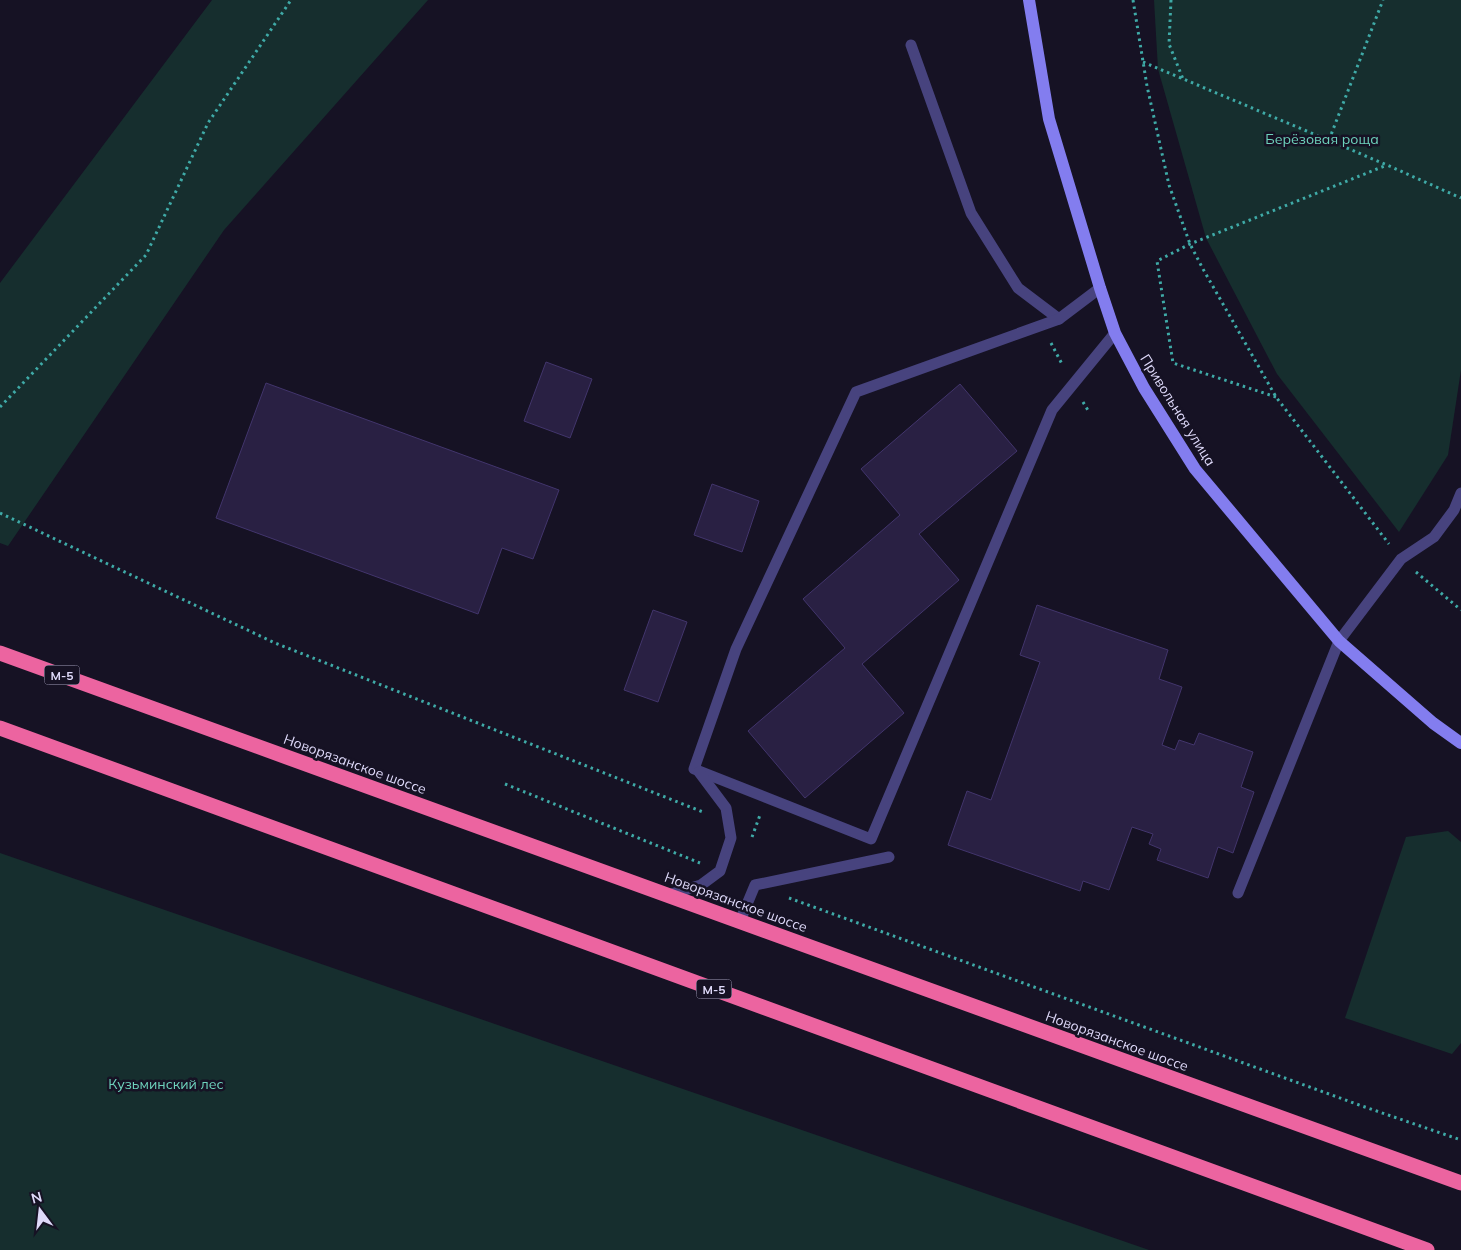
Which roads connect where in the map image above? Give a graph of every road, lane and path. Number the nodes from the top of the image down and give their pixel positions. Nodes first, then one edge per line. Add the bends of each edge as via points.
1 (291, 0) edge
2 (1030, 0) edge
3 (1134, 0) edge
4 (1172, 0) edge
5 (1383, 0) edge
6 (911, 45) dead end
7 (1143, 62) junction
8 (1183, 79) junction
9 (1329, 140) junction
10 (1388, 165) junction
11 (1461, 198) edge
12 (1190, 244) junction
13 (1100, 288) junction
14 (1059, 319) junction
15 (1115, 333) junction
16 (1276, 397) junction
17 (0, 407) edge
18 (1461, 493) edge
19 (0, 513) edge
20 (1401, 559) junction
21 (1461, 610) edge
22 (1339, 641) junction
23 (0, 653) edge
24 (0, 728) edge
25 (1461, 743) edge
26 (698, 771) junction
27 (505, 784) dead end
28 (728, 821) junction
29 (889, 857) dead end
30 (720, 870) junction
31 (755, 885) junction
32 (1238, 893) dead end
33 (668, 895) junction
34 (740, 921) junction
35 (1461, 1140) edge
36 (1461, 1182) edge
37 (1428, 1250) edge

1 - 17 path via 208,123 146,255
2 - 13 main road, Привольная улица via 1050,119
3 - 7 path
4 - 8 path via 1169,44
5 - 9 path
6 - 14 lane via 971,214 1018,288
7 - 8 path
7 - 12 path via 1169,185
8 - 9 path
9 - 10 path
10 - 11 path
10 - 12 path
12 - 16 path
12 - 16 path via 1156,261 1173,363
13 - 14 lane
13 - 15 main road, Привольная улица
14 - 26 lane via 856,392 736,649 694,769
15 - 22 main road, Привольная улица via 1144,388 1195,469
15 - 26 lane via 1052,410 871,838
16 - 20 path
18 - 20 lane via 1454,510 1434,537
19 - 28 path via 275,643
20 - 21 path
20 - 22 lane
22 - 25 main road, Привольная улица via 1433,723
22 - 32 lane
23 - 33 highway, Новорязанское шоссе / М-5
24 - 37 highway, М-5
26 - 28 lane via 726,808
27 - 30 path
28 - 30 lane via 731,838
29 - 31 lane
30 - 33 lane via 701,885
31 - 34 lane
31 - 35 path
33 - 34 highway, Новорязанское шоссе / М-5
34 - 36 highway, Новорязанское шоссе / М-5

